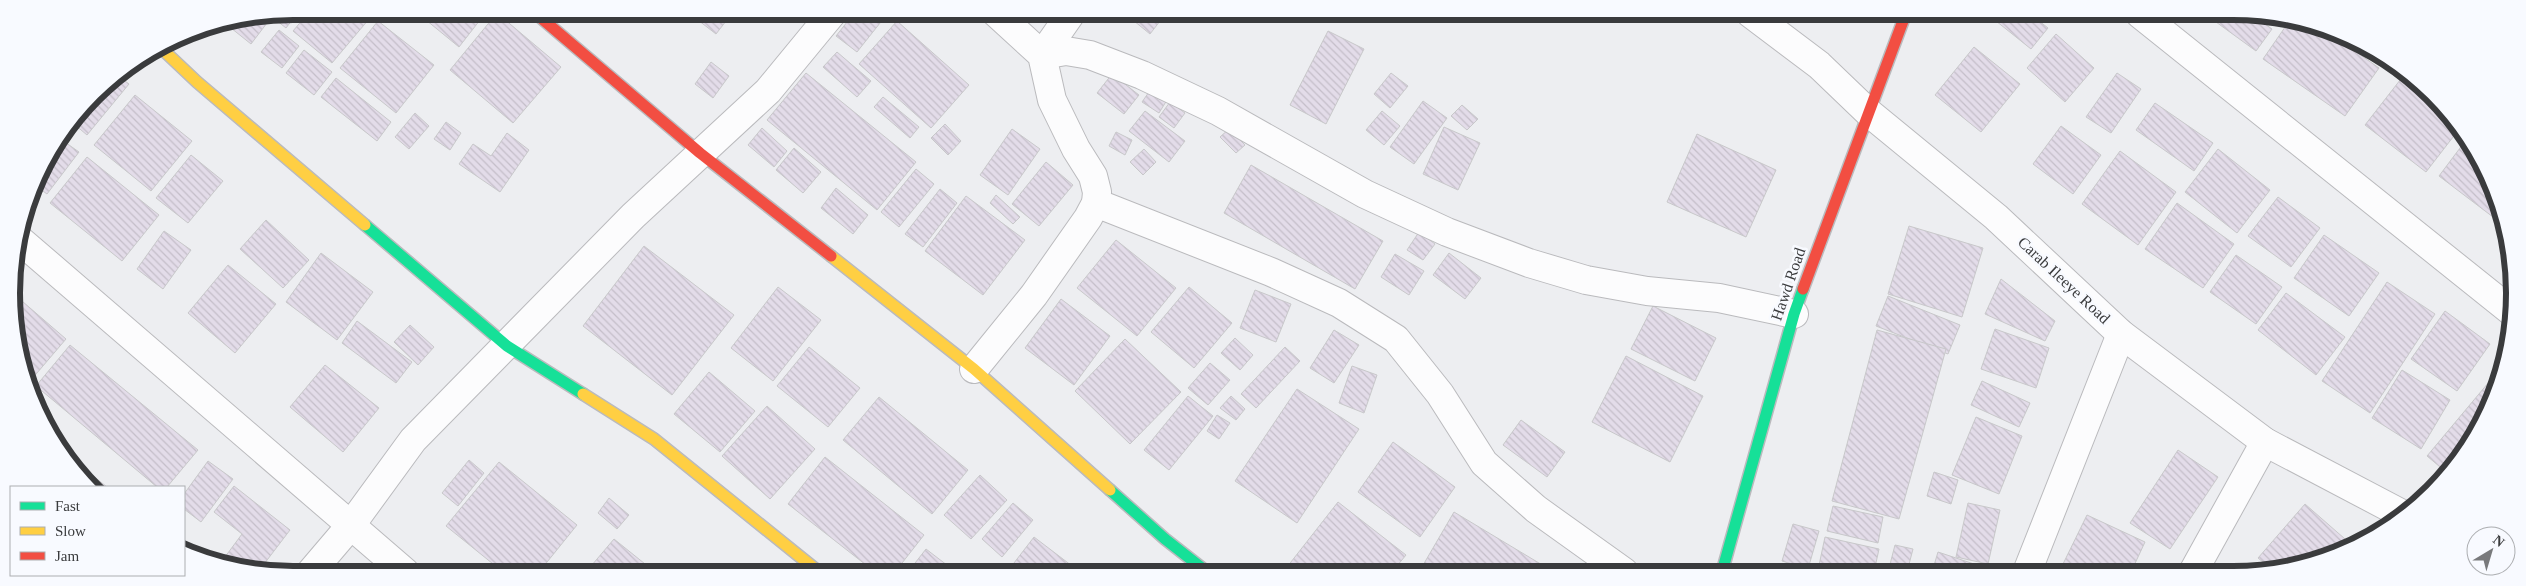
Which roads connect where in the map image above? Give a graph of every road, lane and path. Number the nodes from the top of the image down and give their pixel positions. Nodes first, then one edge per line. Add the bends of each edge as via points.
1 (543, 20) edge
2 (826, 20) edge
3 (1004, 20) edge
4 (1066, 20) edge
5 (1759, 20) edge
6 (1903, 20) edge
7 (2147, 20) edge
8 (165, 52) edge
9 (1042, 55) junction
10 (1868, 112) junction
11 (700, 153) junction
12 (1096, 203) junction
13 (24, 245) edge
14 (2505, 307) edge
15 (1794, 314) junction
16 (2121, 334) junction
17 (507, 346) junction
18 (974, 369) junction
19 (2265, 442) junction
20 (2397, 511) edge
21 (351, 525) junction
22 (316, 566) edge
23 (398, 566) edge
24 (812, 566) edge
25 (1199, 566) edge
26 (1616, 566) edge
27 (1724, 566) edge
28 (2029, 566) edge
29 (2197, 566) edge

1 - 11 street
2 - 11 street via 768,91
3 - 9 street
4 - 9 street
5 - 10 street, Carab Ileeye Road via 1819,65
6 - 10 street, Hawd Road
7 - 14 street
8 - 17 street
9 - 12 street via 1052,100 1093,176
9 - 15 street via 1066,51 1090,55 1142,75 1218,111 1365,194 1447,232 1529,263 1586,280 1647,291 1719,298
10 - 15 street, Hawd Road
10 - 16 street, Carab Ileeye Road via 1996,217
11 - 17 street via 633,216
11 - 18 street
12 - 18 street via 1034,295
12 - 26 street via 1271,272 1339,303 1396,339 1440,394 1484,463 1536,509
13 - 21 street
15 - 27 street, Hawd Road
16 - 19 street, Carab Ileeye Road
16 - 28 street
17 - 21 street via 413,440
17 - 24 street via 654,440
18 - 25 street
19 - 20 street, Carab Ileeye Road
19 - 29 street
21 - 22 street
21 - 23 street

